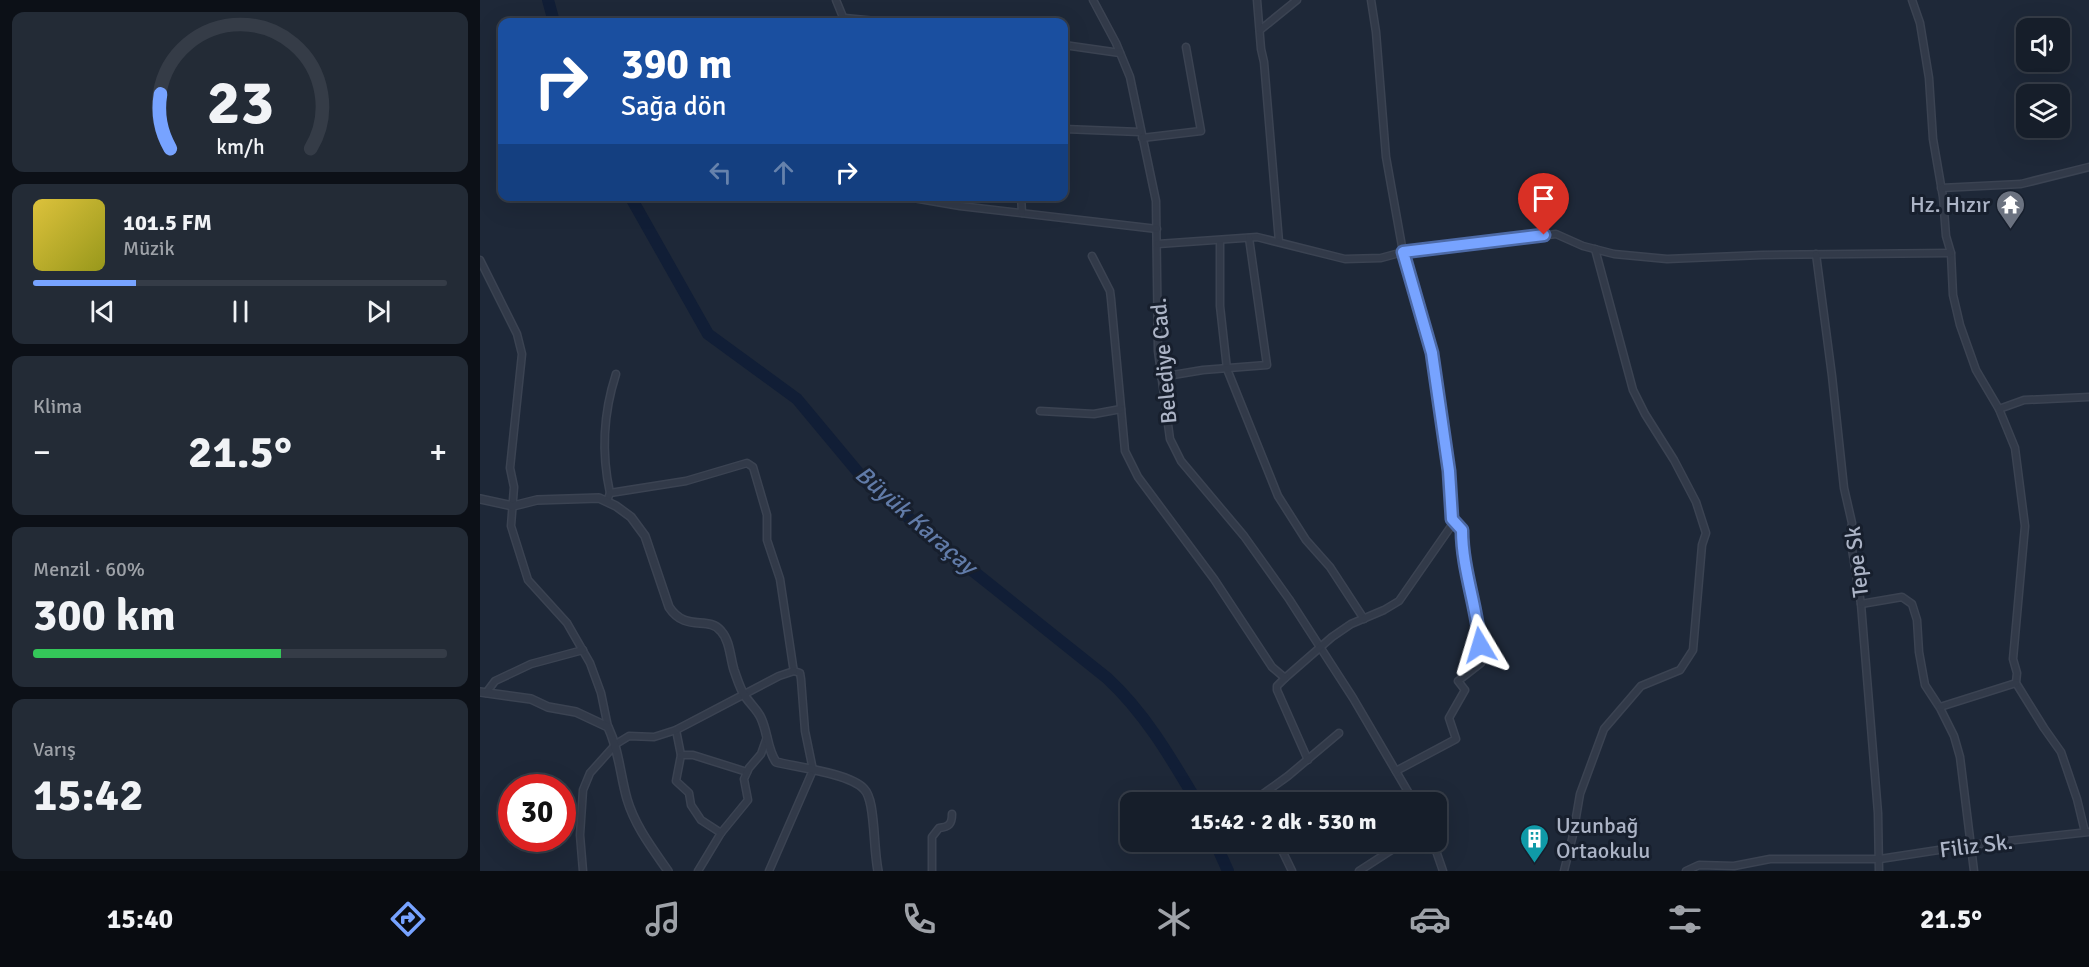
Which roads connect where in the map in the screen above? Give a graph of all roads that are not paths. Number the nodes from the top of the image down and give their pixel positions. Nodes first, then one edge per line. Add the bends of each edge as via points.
1 (836, 0) edge
2 (1093, 0) edge
3 (1257, 0) edge
4 (1298, 0) edge
5 (1371, 0) edge
6 (1912, 0) edge
7 (844, 18) edge
8 (1260, 30) junction
9 (1068, 46) edge
10 (1186, 47) dead end
11 (1120, 53) junction
12 (1068, 129) edge
13 (1141, 135) junction
14 (2089, 168) edge
15 (1941, 188) junction
16 (937, 201) edge
17 (1021, 201) edge
18 (1022, 213) junction
19 (1157, 228) junction
20 (1250, 238) junction
21 (1220, 241) junction
22 (1279, 242) junction
23 (1158, 244) junction
24 (1594, 249) junction
25 (1403, 252) junction
26 (1951, 253) junction
27 (1815, 254) junction
28 (1092, 256) dead end
29 (480, 260) edge
30 (1227, 369) junction
31 (616, 374) dead end
32 (1161, 376) junction
33 (2089, 397) edge
34 (1121, 409) junction
35 (1999, 409) junction
36 (1040, 411) dead end
37 (610, 492) junction
38 (480, 499) edge
39 (607, 501) junction
40 (513, 506) junction
41 (1454, 522) junction
42 (1861, 604) junction
43 (1364, 619) junction
44 (1320, 647) junction
45 (583, 650) junction
46 (794, 670) junction
47 (1285, 678) junction
48 (2016, 683) junction
49 (483, 692) edge
50 (744, 695) junction
51 (1940, 707) junction
52 (608, 727) junction
53 (676, 730) junction
54 (1339, 733) dead end
55 (767, 737) junction
56 (616, 744) junction
57 (681, 754) junction
58 (1308, 760) junction
59 (813, 770) junction
60 (1396, 771) junction
61 (747, 772) junction
62 (1266, 792) edge
63 (1408, 792) edge
64 (952, 814) dead end
65 (2087, 832) edge
66 (721, 833) junction
67 (1971, 845) junction
68 (1283, 852) edge
69 (1388, 852) edge
70 (1436, 852) edge
71 (1880, 859) junction
72 (584, 871) edge
73 (668, 871) edge
74 (699, 871) edge
75 (769, 871) edge
76 (878, 871) edge
77 (932, 871) edge
78 (1293, 871) edge
79 (1359, 871) edge
80 (1443, 871) edge
81 (1564, 871) edge
82 (1686, 871) edge
83 (1879, 871) edge
84 (1974, 871) edge

1 - 7 street
2 - 11 street, Belediye Cad.
3 - 8 street
4 - 8 street
5 - 25 street via 1386,157
6 - 15 street via 1929,78
8 - 22 street
9 - 11 street
10 - 13 street via 1201,131
11 - 13 street, Belediye Cad. via 1130,77
12 - 13 street
13 - 19 street, Belediye Cad. via 1156,201
14 - 15 street via 2021,184
15 - 26 street
16 - 18 street
17 - 18 street
18 - 19 street
19 - 23 street, Belediye Cad.
20 - 21 street
20 - 22 street
20 - 30 street via 1267,365
21 - 23 street
21 - 30 street via 1220,306
22 - 25 street via 1345,259 1381,258
23 - 32 street, Belediye Cad.
24 - 25 street via 1556,234
24 - 27 street via 1667,259
24 - 81 street via 1633,390 1696,502 1706,533 1693,650 1680,670 1641,686 1604,729 1580,794
25 - 41 street via 1432,353
26 - 27 street
26 - 35 street via 1953,295 1960,325 1976,370
27 - 42 street, Tepe Sk
28 - 34 street via 1110,291
29 - 40 street via 517,334 522,354 510,468
30 - 32 street
30 - 43 street via 1278,495 1305,540 1330,567
31 - 37 street via 604,430
32 - 44 street, Belediye Cad. via 1170,439 1181,461 1244,536
33 - 35 street via 2024,400
34 - 36 street via 1094,414
34 - 47 street via 1125,450 1138,477 1214,579 1272,667
35 - 48 street via 2015,448 2025,526 2013,659
37 - 39 street
37 - 46 street via 686,481 747,463 753,467 767,515 767,540 780,579
38 - 40 street
39 - 40 street via 537,500
39 - 50 street via 631,517 645,536 675,615 686,622 720,628
40 - 45 street via 511,526 528,580 567,623
41 - 43 street via 1399,601
41 - 60 street via 1462,530 1481,663 1458,681 1465,690 1449,718 1456,739
42 - 51 street via 1902,597 1912,604 1925,685
42 - 71 street, Tepe Sk
43 - 44 street via 1341,630
44 - 47 street
44 - 60 street, Belediye Cad.
45 - 49 street via 531,664 495,681
45 - 52 street via 602,693
46 - 50 street
46 - 59 street via 801,679
47 - 58 street via 1277,690
48 - 51 street
48 - 65 street via 2061,752
49 - 52 street via 531,699 576,712
50 - 53 street
50 - 55 street via 760,714
51 - 67 street via 1960,757
52 - 56 street
53 - 56 street via 654,737 629,736
53 - 57 street
54 - 58 street
55 - 59 street via 776,762
55 - 61 street via 761,754
56 - 72 street via 590,773 583,790 580,835
56 - 73 street via 627,799 640,832
57 - 61 street
57 - 66 street via 676,782 689,793 701,820
58 - 62 street
59 - 75 street
59 - 76 street via 856,782 866,790
60 - 63 street, Belediye Cad.
61 - 66 street via 744,783 748,800
64 - 77 street via 951,824 939,828 932,837
65 - 67 street, Filiz Sk.
66 - 74 street
67 - 71 street, Filiz Sk.
67 - 84 street
68 - 78 street
69 - 79 street
70 - 80 street
71 - 82 street, Filiz Sk. via 1770,859 1734,866 1699,865
71 - 83 street, Tepe Sk

